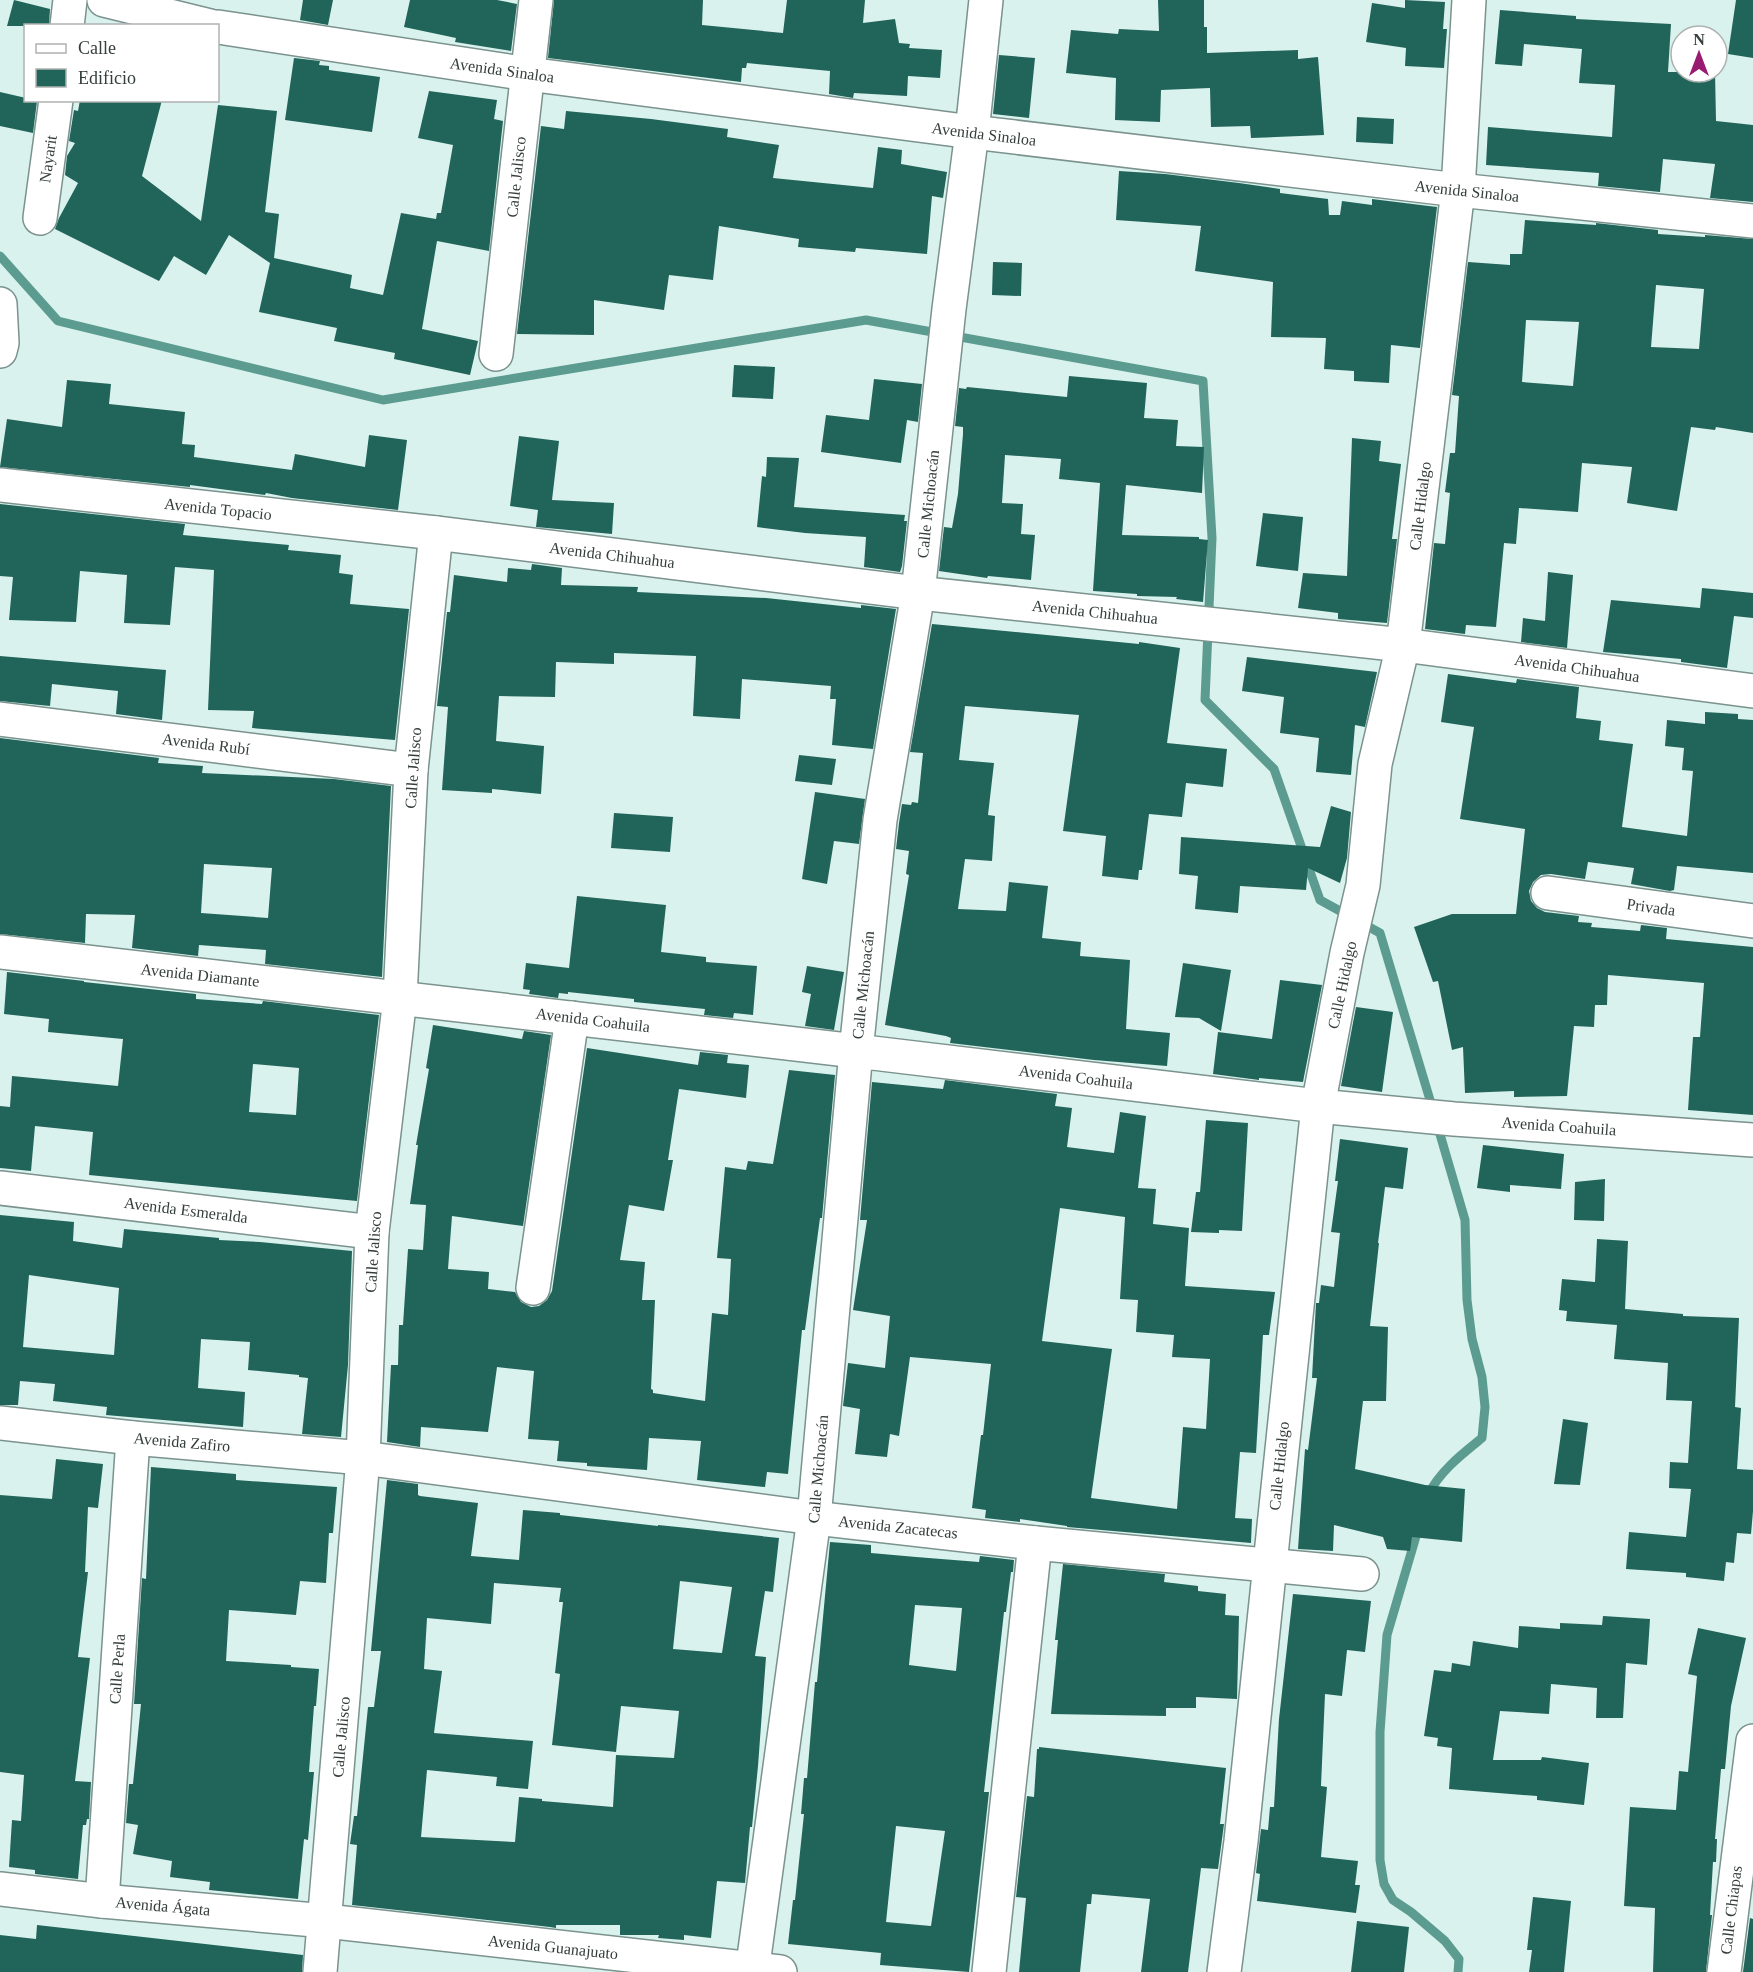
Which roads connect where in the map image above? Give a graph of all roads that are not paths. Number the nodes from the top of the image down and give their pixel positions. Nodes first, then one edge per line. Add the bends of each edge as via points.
1 (70, 0) edge
2 (104, 0) edge
3 (536, 0) edge
4 (986, 0) edge
5 (1469, 0) edge
6 (67, 24) edge
7 (199, 24) edge
8 (219, 27) edge
9 (528, 74) junction
10 (56, 102) edge
11 (972, 132) junction
12 (1458, 190) junction
13 (40, 218) dead end
14 (1753, 221) edge
15 (1, 305) edge
16 (0, 351) edge
17 (496, 354) dead end
18 (0, 485) edge
19 (436, 533) junction
20 (918, 593) junction
21 (1403, 645) junction
22 (1753, 691) edge
23 (0, 718) edge
24 (411, 770) junction
25 (1548, 893) dead end
26 (1753, 921) edge
27 (0, 952) edge
28 (400, 998) junction
29 (572, 1018) junction
30 (856, 1051) junction
31 (1318, 1106) junction
32 (1753, 1140) edge
33 (0, 1188) edge
34 (372, 1232) junction
35 (533, 1288) dead end
36 (0, 1423) edge
37 (133, 1438) junction
38 (363, 1458) junction
39 (814, 1518) junction
40 (1035, 1543) junction
41 (1269, 1566) junction
42 (1362, 1574) dead end
43 (1753, 1741) edge
44 (0, 1889) edge
45 (102, 1901) junction
46 (326, 1921) junction
47 (762, 1971) edge
48 (320, 1972) edge
49 (989, 1972) edge
50 (1224, 1972) edge
51 (1724, 1972) edge

1 - 6 street
2 - 7 street
3 - 9 street, Calle Jalisco
4 - 11 street, Calle Michoacán
5 - 12 street, Calle Hidalgo
8 - 9 street, Avenida Sinaloa
9 - 11 street, Avenida Sinaloa
9 - 17 street, Calle Jalisco
10 - 13 street, Nayarit
11 - 12 street, Avenida Sinaloa
11 - 20 street, Calle Michoacán
12 - 14 street, Avenida Sinaloa
12 - 21 street, Calle Hidalgo
15 - 16 street
18 - 19 street, Avenida Topacio
19 - 20 street, Avenida Chihuahua
19 - 24 street, Calle Jalisco
20 - 21 street, Avenida Chihuahua
20 - 30 street, Calle Michoacán via 880,820
21 - 22 street, Avenida Chihuahua
21 - 31 street, Calle Hidalgo via 1375,764 1363,885
23 - 24 street, Avenida Rubí
24 - 28 street, Calle Jalisco
25 - 26 street, Privada
27 - 28 street, Avenida Diamante
28 - 29 street, Avenida Coahuila
28 - 34 street, Calle Jalisco
29 - 30 street, Avenida Coahuila
29 - 35 street
30 - 31 street, Avenida Coahuila
30 - 39 street, Calle Michoacán
31 - 32 street, Avenida Coahuila
31 - 41 street, Calle Hidalgo
33 - 34 street, Avenida Esmeralda
34 - 38 street, Calle Jalisco
36 - 37 street, Avenida Zafiro
37 - 38 street, Avenida Zafiro
37 - 45 street, Calle Perla
38 - 39 street, Avenida Zacatecas
38 - 46 street, Calle Jalisco
39 - 40 street, Avenida Zacatecas
39 - 47 street, Calle Michoacán
40 - 41 street, Avenida Zacatecas
40 - 49 street
41 - 42 street, Avenida Zacatecas
41 - 50 street, Calle Hidalgo
43 - 51 street, Calle Chiapas
44 - 45 street, Avenida Ágata
45 - 46 street, Avenida Ágata
46 - 47 street, Avenida Guanajuato
46 - 48 street, Calle Jalisco

